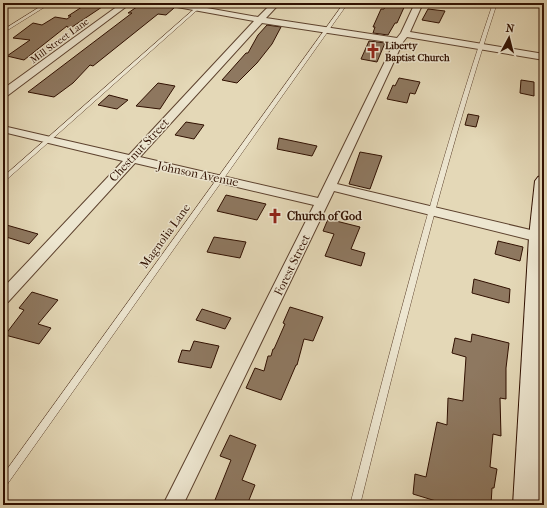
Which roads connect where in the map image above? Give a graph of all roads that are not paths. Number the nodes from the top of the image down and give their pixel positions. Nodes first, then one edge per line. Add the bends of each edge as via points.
1 (49, 3) edge
2 (127, 3) edge
3 (166, 3) edge
4 (276, 3) edge
5 (346, 3) edge
6 (419, 3) edge
7 (496, 3) edge
8 (200, 6) edge
9 (261, 20) junction
10 (326, 30) junction
11 (3, 32) edge
12 (402, 38) junction
13 (480, 46) junction
14 (544, 57) edge
15 (3, 94) edge
16 (3, 129) edge
17 (50, 139) junction
18 (131, 159) junction
19 (220, 178) junction
20 (3, 180) edge
21 (544, 182) edge
22 (330, 186) junction
23 (322, 203) junction
24 (431, 211) junction
25 (539, 237) junction
26 (541, 267) edge
27 (3, 298) edge
28 (3, 483) edge
29 (173, 505) edge
30 (354, 505) edge
31 (528, 505) edge

1 - 11 lane
2 - 15 street, Mill Street Lane
3 - 8 street
4 - 9 street, Chestnut Street
5 - 10 lane, Magnolia Lane
6 - 12 street, Forest Street
7 - 13 lane
8 - 9 street
8 - 17 lane
9 - 10 street
9 - 18 street, Chestnut Street
10 - 12 street
10 - 19 lane, Magnolia Lane
12 - 13 street
12 - 22 street, Forest Street
13 - 14 street
13 - 24 lane
16 - 17 street, Johnson Avenue
17 - 18 street, Johnson Avenue
17 - 20 lane
18 - 19 street, Johnson Avenue
18 - 27 street, Chestnut Street
19 - 23 street, Johnson Avenue
19 - 28 lane, Magnolia Lane
21 - 25 street
22 - 23 street, Forest Street
22 - 24 street
23 - 29 street, Forest Street
24 - 25 street
24 - 30 lane
25 - 26 street
26 - 31 street

